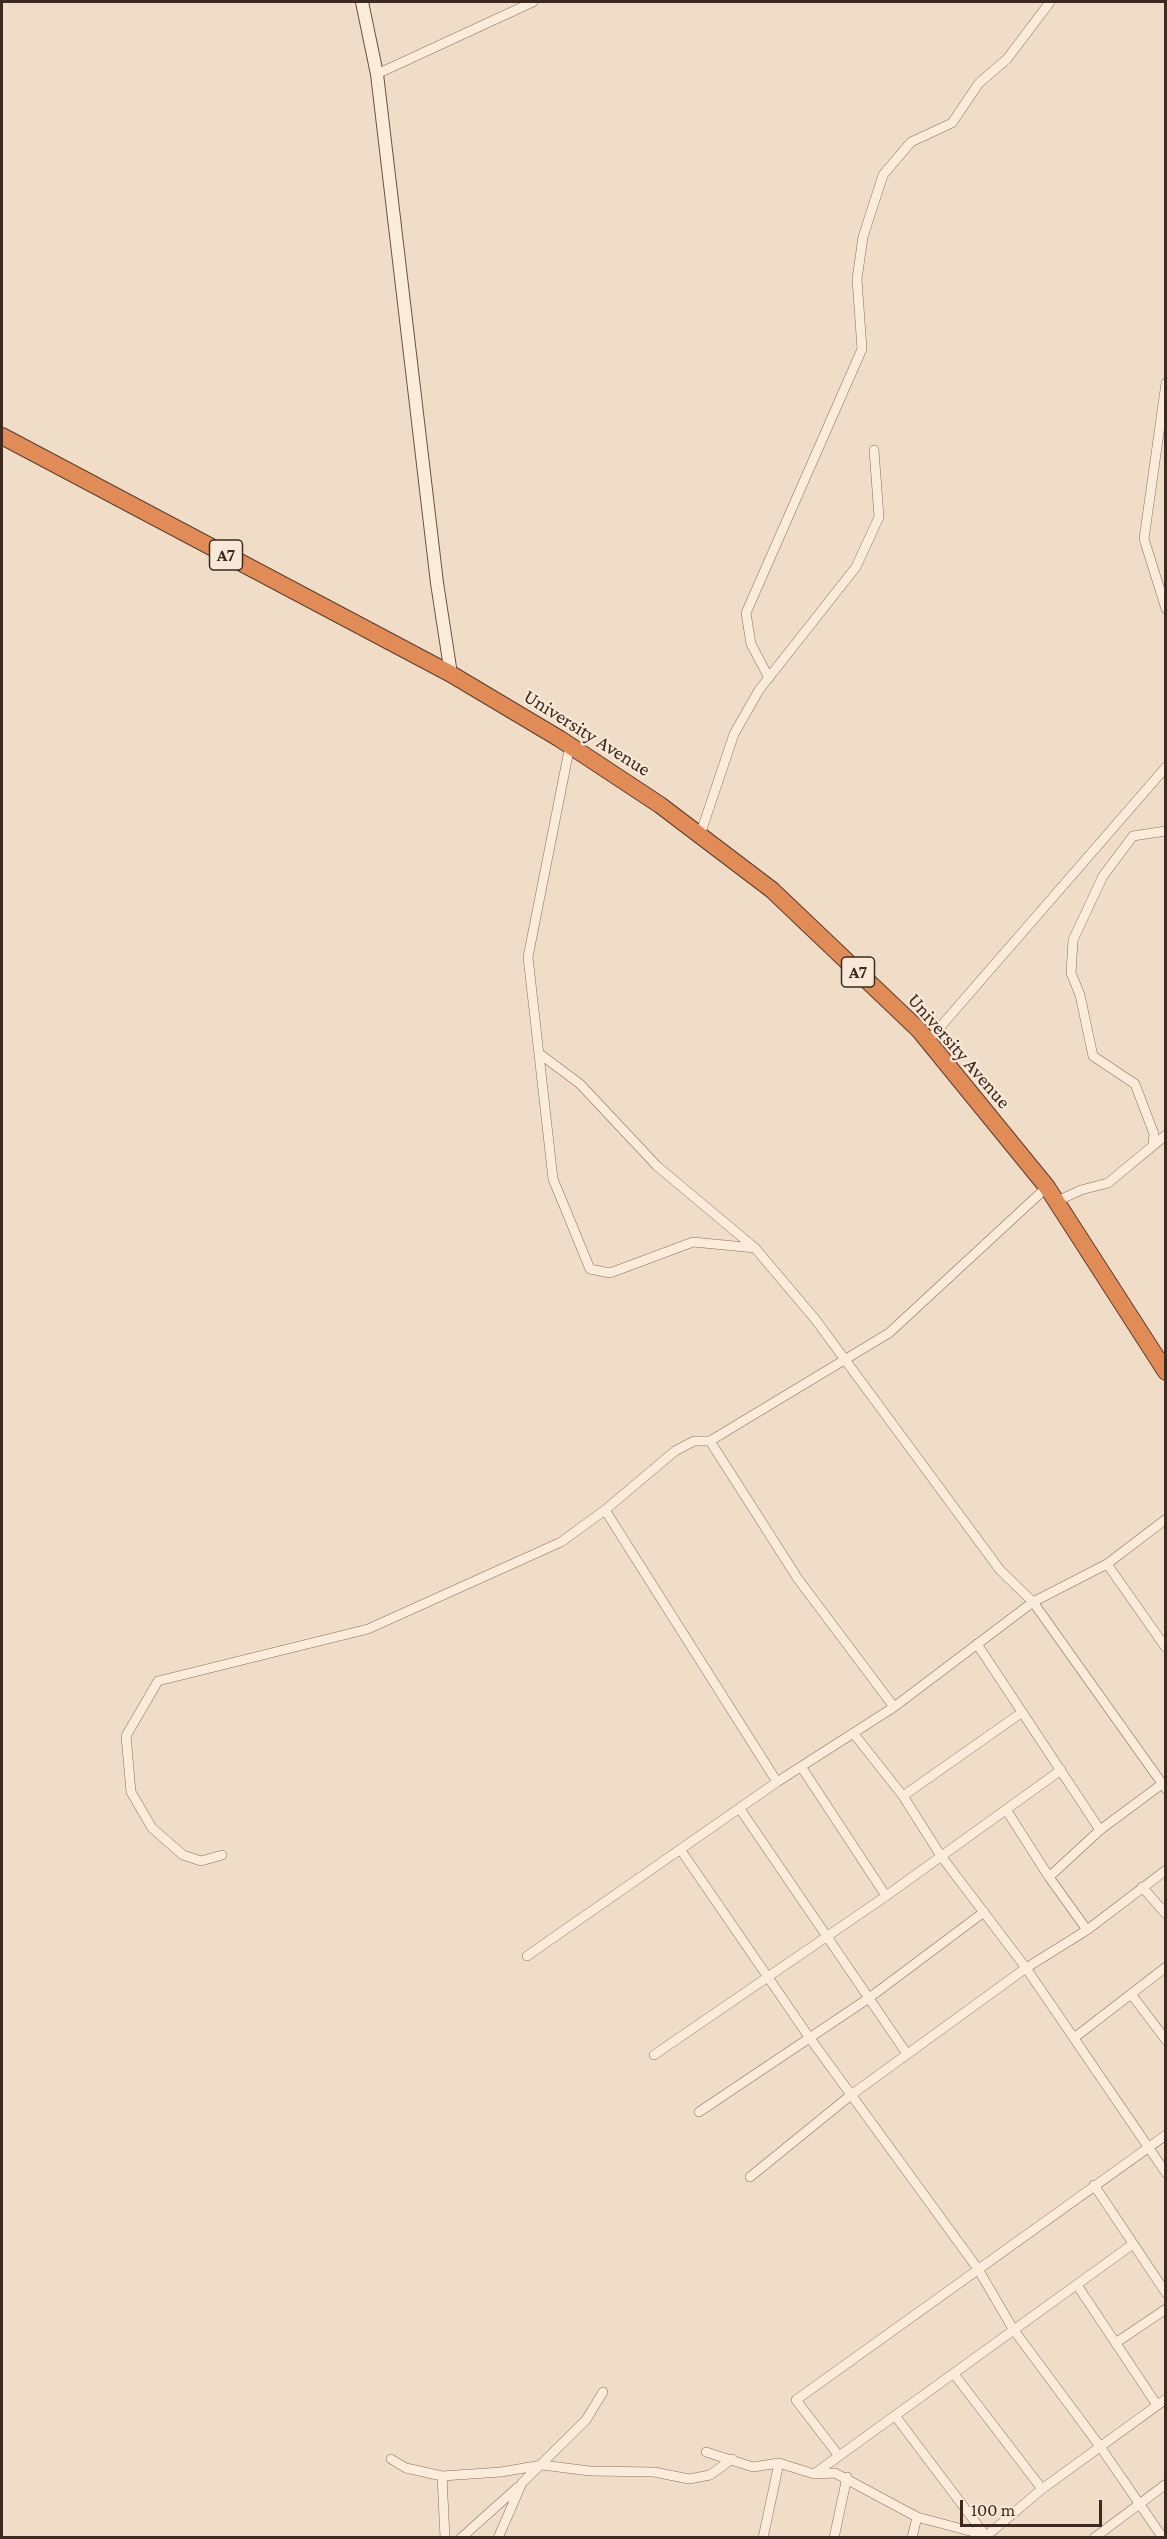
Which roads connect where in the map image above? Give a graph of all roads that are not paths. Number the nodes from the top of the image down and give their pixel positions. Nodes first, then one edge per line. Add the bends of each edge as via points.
1 (362, 2) edge
2 (533, 2) edge
3 (1050, 2) edge
4 (377, 74) junction
5 (1166, 383) edge
6 (2, 436) edge
7 (874, 450) dead end
8 (1166, 609) edge
9 (451, 674) junction
10 (769, 678) junction
11 (570, 745) junction
12 (1166, 767) edge
13 (1166, 831) edge
14 (700, 835) junction
15 (927, 1041) junction
16 (540, 1054) junction
17 (1166, 1135) edge
18 (1153, 1145) junction
19 (1051, 1194) junction
20 (755, 1248) junction
21 (845, 1359) junction
22 (1166, 1372) edge
23 (710, 1441) junction
24 (605, 1510) junction
25 (1166, 1519) edge
26 (1107, 1564) junction
27 (1033, 1602) junction
28 (977, 1644) junction
29 (1166, 1648) edge
30 (894, 1707) junction
31 (1021, 1713) junction
32 (854, 1734) junction
33 (802, 1768) junction
34 (1061, 1770) junction
35 (777, 1782) junction
36 (1164, 1787) edge
37 (903, 1796) junction
38 (740, 1809) junction
39 (1007, 1811) junction
40 (1100, 1830) junction
41 (680, 1849) junction
42 (222, 1855) dead end
43 (941, 1856) junction
44 (1166, 1870) edge
45 (1049, 1877) junction
46 (1142, 1887) junction
47 (886, 1896) junction
48 (984, 1912) junction
49 (1166, 1914) edge
50 (1088, 1930) junction
51 (826, 1936) junction
52 (527, 1956) dead end
53 (1166, 1967) edge
54 (1026, 1968) junction
55 (769, 1975) junction
56 (1131, 1994) junction
57 (869, 1998) junction
58 (809, 2037) junction
59 (1074, 2038) junction
60 (1166, 2040) edge
61 (907, 2054) junction
62 (654, 2055) dead end
63 (851, 2095) junction
64 (699, 2112) dead end
65 (1166, 2135) edge
66 (1149, 2149) junction
67 (1166, 2174) edge
68 (750, 2176) dead end
69 (1094, 2185) junction
70 (1133, 2244) junction
71 (978, 2269) junction
72 (1077, 2285) junction
73 (1166, 2293) edge
74 (1166, 2309) edge
75 (1013, 2329) junction
76 (1117, 2342) junction
77 (954, 2374) junction
78 (603, 2392) dead end
79 (1161, 2402) edge
80 (896, 2417) junction
81 (1100, 2445) junction
82 (706, 2452) dead end
83 (839, 2456) junction
84 (391, 2459) dead end
85 (732, 2459) junction
86 (779, 2463) junction
87 (542, 2465) junction
88 (814, 2474) junction
89 (442, 2476) junction
90 (846, 2477) junction
91 (522, 2483) junction
92 (1166, 2484) edge
93 (1042, 2489) junction
94 (1138, 2503) junction
95 (917, 2517) junction
96 (984, 2536) edge
97 (445, 2538) edge
98 (461, 2538) edge
99 (498, 2538) edge
100 (763, 2538) edge
101 (834, 2538) edge
102 (912, 2538) edge
103 (1094, 2538) edge
104 (1163, 2538) edge

1 - 4 street
2 - 4 street
3 - 10 street via 1007,59 979,83 952,123 911,142 883,175 863,237 857,279 862,349 746,613 751,644
4 - 9 street
5 - 8 street via 1144,539
6 - 9 highway, A7
7 - 10 street via 879,517 875,527 856,567
9 - 11 highway, University Avenue / A7
10 - 14 street via 734,735
11 - 14 highway, University Avenue / A7
11 - 16 street via 528,957
12 - 15 street
13 - 18 street via 1133,836 1103,876 1073,940 1071,973 1080,995 1093,1056 1135,1084 1154,1134
14 - 15 highway, University Avenue / A7 via 772,890
15 - 19 highway, University Avenue / A7
16 - 20 street via 580,1084 657,1166
16 - 20 street via 553,1179 590,1269 610,1273 693,1242
17 - 18 street
18 - 19 street via 1108,1183
19 - 21 street via 890,1333
19 - 22 highway, University Avenue / A7
20 - 21 street
21 - 23 street
21 - 27 street via 1000,1570
23 - 24 street via 694,1441 675,1451
23 - 30 street via 798,1579
24 - 35 street
24 - 42 street via 561,1542 368,1629 158,1681 126,1736 131,1792 152,1828 183,1855 201,1861
25 - 26 street
26 - 27 street
26 - 29 street
27 - 28 street
27 - 36 street
28 - 30 street
28 - 31 street
30 - 32 street
31 - 34 street
31 - 37 street
32 - 33 street
32 - 37 street
33 - 35 street
33 - 47 street
34 - 39 street
34 - 40 street
35 - 38 street
36 - 40 street
37 - 43 street
38 - 41 street
38 - 51 street
39 - 43 street
39 - 45 street
40 - 45 street
41 - 52 street
41 - 55 street
43 - 47 street
43 - 48 street
44 - 46 street
45 - 50 street
46 - 49 street
46 - 50 street
47 - 51 street
48 - 54 street
48 - 57 street
50 - 54 street
51 - 55 street
51 - 57 street
53 - 56 street
54 - 59 street
54 - 61 street
55 - 58 street
55 - 62 street
56 - 59 street
56 - 60 street
57 - 58 street
57 - 61 street
58 - 63 street
58 - 64 street
59 - 66 street
61 - 63 street
63 - 68 street
63 - 71 street
65 - 66 street
66 - 67 street
66 - 69 street
69 - 70 street
69 - 71 street
70 - 72 street
70 - 73 street
71 - 75 street
71 - 83 street via 796,2400
72 - 75 street
72 - 76 street
74 - 76 street
75 - 77 street
75 - 81 street
76 - 79 street
77 - 80 street
77 - 93 street
78 - 87 street via 586,2420
79 - 81 street
80 - 83 street
80 - 96 street
81 - 93 street
81 - 94 street
82 - 85 street
83 - 88 street
84 - 89 street via 406,2468
85 - 86 street via 753,2467
85 - 87 street via 710,2475 689,2479 654,2472
86 - 88 street
86 - 100 street
87 - 89 street
87 - 91 street
88 - 90 street
89 - 97 street
90 - 95 street
90 - 101 street
91 - 98 street
91 - 99 street
92 - 94 street
93 - 96 street
94 - 103 street
94 - 104 street
95 - 96 street
95 - 102 street

